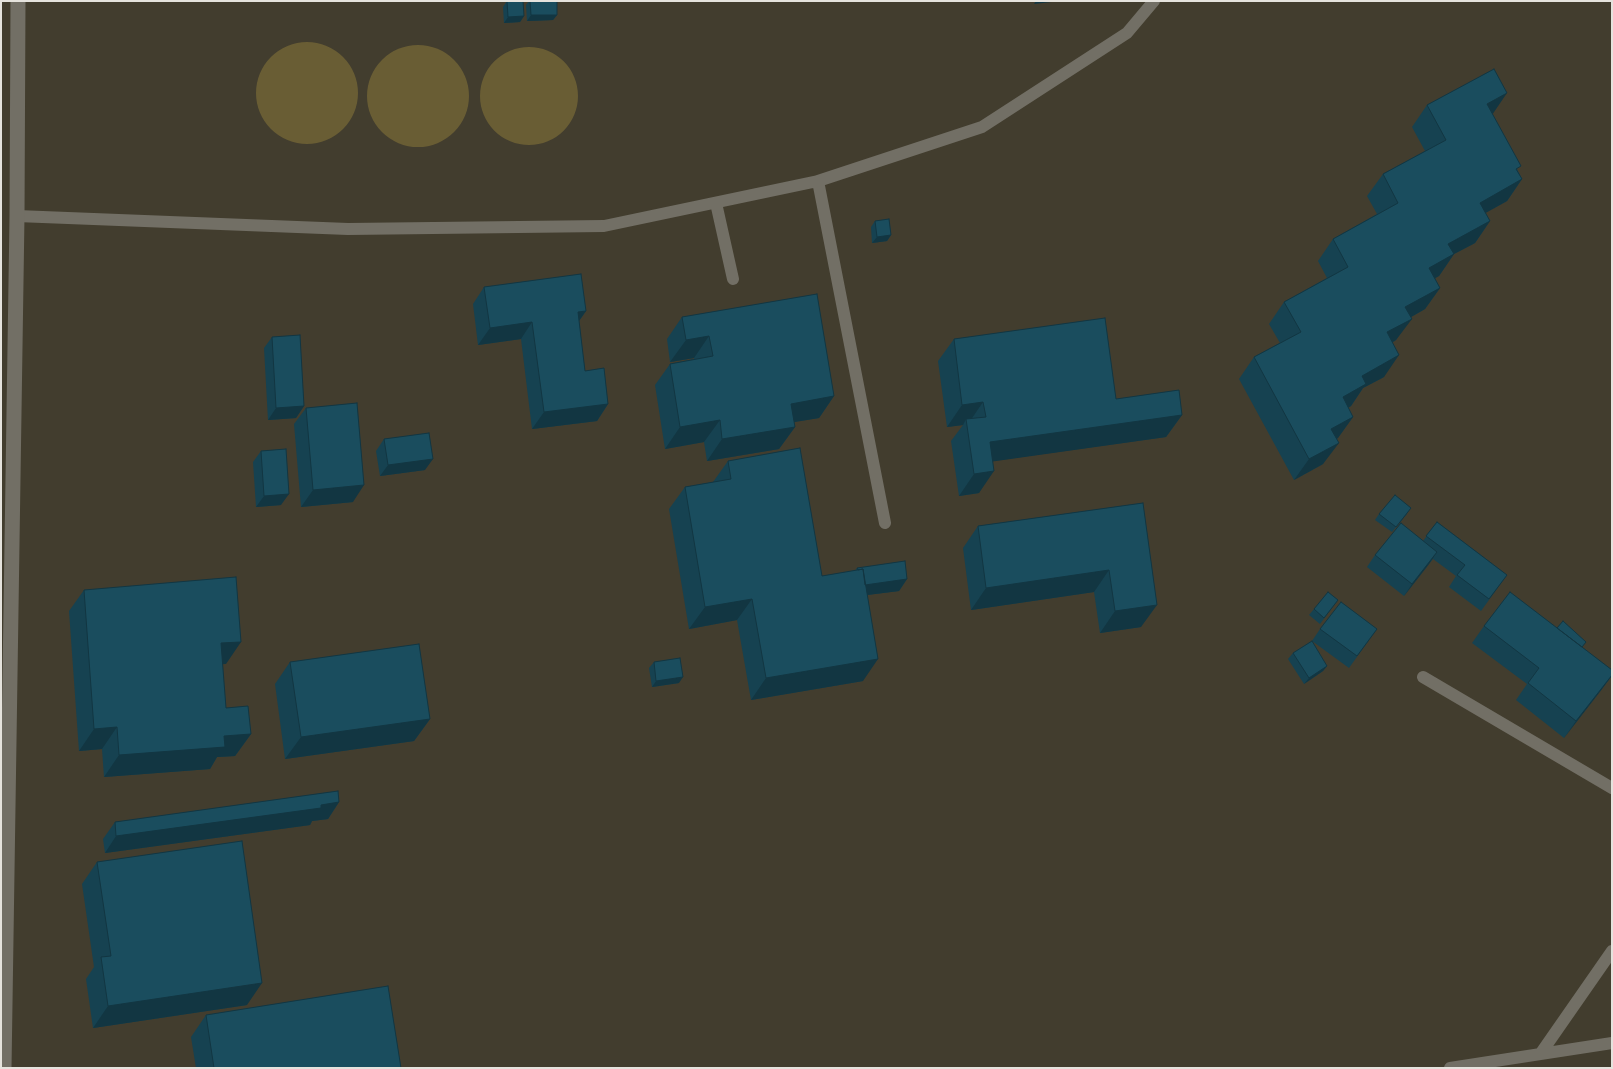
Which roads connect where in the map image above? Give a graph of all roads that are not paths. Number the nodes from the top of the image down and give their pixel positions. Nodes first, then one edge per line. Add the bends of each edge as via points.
1 (18, 1) edge
2 (1154, 1) edge
3 (818, 181) junction
4 (716, 203) junction
5 (17, 216) junction
6 (733, 279) dead end
7 (885, 523) dead end
8 (1423, 677) dead end
9 (1612, 788) edge
10 (1612, 951) edge
11 (1612, 1043) edge
12 (1541, 1053) junction
13 (4, 1068) edge
14 (1450, 1068) edge

1 - 5 street
2 - 3 lane via 1127,33 982,127
3 - 4 lane
3 - 7 lane
4 - 5 lane via 604,226 348,229
4 - 6 lane
5 - 13 street
8 - 9 lane
10 - 12 lane
11 - 12 lane
12 - 14 lane

